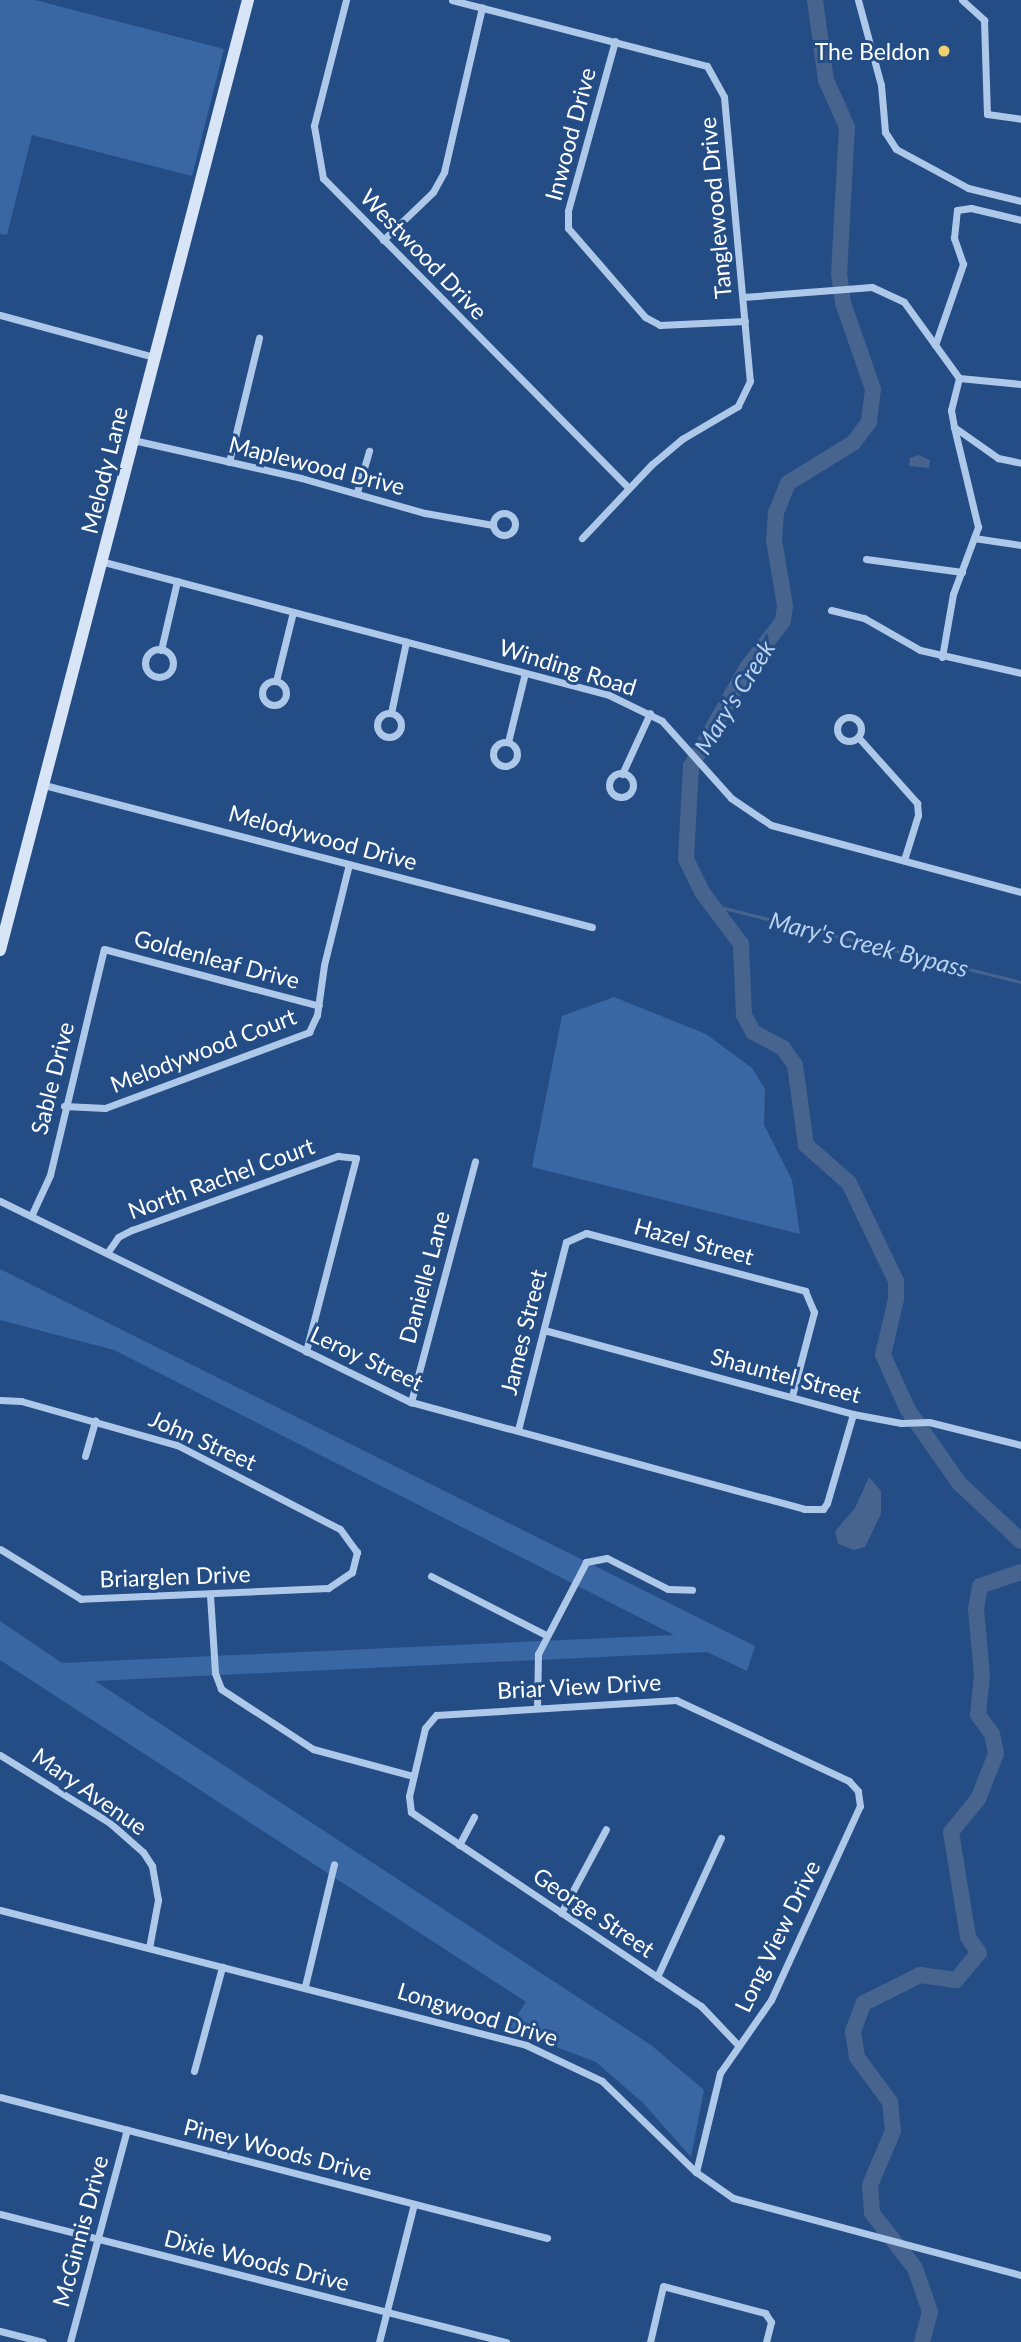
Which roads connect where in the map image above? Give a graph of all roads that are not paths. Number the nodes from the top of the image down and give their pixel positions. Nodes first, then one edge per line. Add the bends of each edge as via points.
1 (248, 0) edge
2 (346, 0) edge
3 (452, 0) edge
4 (858, 0) edge
5 (962, 0) edge
6 (482, 8) junction
7 (615, 41) junction
8 (1021, 119) edge
9 (1021, 201) edge
10 (1021, 220) edge
11 (383, 240) junction
12 (743, 297) junction
13 (0, 315) edge
14 (745, 321) junction
15 (259, 338) dead end
16 (934, 345) junction
17 (155, 357) junction
18 (959, 378) junction
19 (1021, 384) edge
20 (954, 428) junction
21 (133, 440) junction
22 (369, 451) dead end
23 (229, 462) junction
24 (1021, 463) edge
25 (627, 486) junction
26 (357, 492) junction
27 (492, 525) dead end
28 (582, 538) dead end
29 (974, 538) junction
30 (1021, 545) edge
31 (866, 559) dead end
32 (104, 562) junction
33 (962, 572) junction
34 (177, 581) junction
35 (831, 610) dead end
36 (293, 612) junction
37 (406, 642) junction
38 (161, 650) dead end
39 (942, 657) junction
40 (525, 673) junction
41 (1021, 673) edge
42 (276, 681) dead end
43 (391, 713) dead end
44 (650, 713) junction
45 (858, 737) dead end
46 (508, 742) dead end
47 (622, 774) dead end
48 (44, 785) junction
49 (904, 860) junction
50 (349, 864) junction
51 (1021, 892) edge
52 (592, 927) dead end
53 (104, 949) joint
54 (0, 950) edge
55 (319, 1006) junction
56 (64, 1106) junction
57 (475, 1161) dead end
58 (0, 1201) edge
59 (32, 1214) junction
60 (566, 1242) joint
61 (107, 1253) junction
62 (544, 1330) junction
63 (306, 1352) junction
64 (792, 1396) junction
65 (0, 1400) edge
66 (411, 1402) junction
67 (853, 1413) junction
68 (95, 1420) junction
69 (518, 1430) junction
70 (1021, 1445) edge
71 (85, 1456) dead end
72 (0, 1549) edge
73 (356, 1565) joint
74 (431, 1576) dead end
75 (692, 1590) dead end
76 (210, 1595) junction
77 (546, 1635) junction
78 (537, 1707) junction
79 (0, 1755) edge
80 (413, 1776) junction
81 (858, 1791) joint
82 (474, 1817) dead end
83 (422, 1819) joint
84 (606, 1829) dead end
85 (721, 1838) dead end
86 (459, 1845) junction
87 (334, 1864) dead end
88 (0, 1910) edge
89 (561, 1913) junction
90 (149, 1948) junction
91 (222, 1966) junction
92 (657, 1977) junction
93 (304, 1986) junction
94 (738, 2045) junction
95 (194, 2071) dead end
96 (0, 2097) edge
97 (127, 2130) junction
98 (696, 2172) junction
99 (414, 2204) junction
100 (0, 2214) edge
101 (547, 2238) dead end
102 (99, 2240) junction
103 (1021, 2275) edge
104 (387, 2313) junction
105 (3, 2332) edge
106 (4, 2342) edge
107 (43, 2342) edge
108 (70, 2342) edge
109 (379, 2342) edge
110 (506, 2342) edge
111 (650, 2342) edge
112 (766, 2342) edge

1 - 17 street, Melody Lane
2 - 11 street, Westwood Drive via 314,126 315,155 323,178
3 - 6 street, Tanglewood Drive
4 - 9 street via 881,85 885,132 896,149 968,188
5 - 8 street via 984,20 988,114
6 - 7 street, Tanglewood Drive
6 - 11 street via 444,172 433,192
7 - 12 street, Tanglewood Drive via 707,66 719,81
7 - 14 street, Inwood Drive via 568,211 568,228 645,317 660,325
10 - 16 street via 971,208 957,210 954,237 963,264
11 - 25 street, Westwood Drive
12 - 14 street, Tanglewood Drive
12 - 16 street via 872,287 904,302
13 - 17 street
14 - 25 street, Tanglewood Drive via 750,381 738,406 682,439
15 - 23 street
16 - 18 street
17 - 21 street, Melody Lane
18 - 19 street
18 - 20 street via 951,410
20 - 24 street via 998,458
20 - 29 street via 972,493 978,527
21 - 23 street, Maplewood Drive
21 - 32 street, Melody Lane
22 - 26 street
23 - 26 street, Maplewood Drive
25 - 28 street, Tanglewood Drive
26 - 27 street, Maplewood Drive via 425,513
29 - 30 street
29 - 33 street
31 - 33 street
32 - 34 street, Winding Road
32 - 48 street, Melody Lane
33 - 39 street via 953,594
34 - 36 street, Winding Road
34 - 38 street
35 - 39 street via 864,618 884,633
36 - 37 street, Winding Road
36 - 42 street
37 - 40 street, Winding Road
37 - 43 street
39 - 41 street
40 - 44 street, Winding Road via 609,695
40 - 46 street
44 - 47 street
44 - 49 street, Winding Road via 731,798 771,825
45 - 49 street via 917,803 918,815
48 - 50 street, Melodywood Drive
48 - 54 street, Melody Lane
49 - 51 street, Winding Road
50 - 52 street, Melodywood Drive
50 - 55 street, Melodywood Court via 324,965
53 - 55 street, Goldenleaf Drive
53 - 56 street, Sable Drive
55 - 56 street, Melodywood Court via 313,1028 296,1040 105,1108
56 - 59 street, Sable Drive via 50,1175
57 - 66 street, Danielle Lane
58 - 59 street, Leroy Street
59 - 61 street, Leroy Street
60 - 62 street, James Street
60 - 64 street, Hazel Street via 586,1233 596,1235 799,1289 811,1297 814,1312
61 - 63 street, Leroy Street
61 - 63 street, North Rachel Court via 118,1237 132,1230 338,1156 356,1158
62 - 64 street, Shauntel Street
62 - 69 street, James Street
63 - 66 street, Leroy Street
64 - 67 street, Shauntel Street
65 - 68 street, John Street
66 - 69 street, Leroy Street
67 - 69 street, Leroy Street via 831,1495 823,1508 804,1509
67 - 70 street, Shauntel Street via 901,1423 929,1422
68 - 71 street
68 - 73 street, John Street via 177,1445 341,1529 354,1543
72 - 76 street, Briarglen Drive via 81,1599
73 - 76 street, Briarglen Drive via 348,1578 328,1588
74 - 77 street
75 - 77 street via 668,1589 607,1558 597,1558 579,1570
76 - 80 street via 215,1673 221,1689 313,1749
77 - 78 street via 535,1665
78 - 80 street, Briar View Drive via 436,1715 425,1727
78 - 81 street, Briar View Drive via 660,1700 692,1705 849,1781
79 - 90 street, Mary Avenue via 110,1823 143,1852 152,1866 158,1900
80 - 83 street, Briar View Drive via 411,1812
81 - 94 street, Long View Drive via 860,1806 771,2000
82 - 86 street
83 - 86 street, George Street
84 - 89 street
85 - 92 street
86 - 89 street, George Street
87 - 93 street
88 - 90 street, Longwood Drive
89 - 92 street, George Street
90 - 91 street, Longwood Drive
91 - 93 street, Longwood Drive
91 - 95 street
92 - 94 street, George Street via 701,2006
93 - 98 street, Longwood Drive via 496,2035 583,2069 620,2095
94 - 98 street, Long View Drive via 714,2088
96 - 97 street, Piney Woods Drive
97 - 99 street, Piney Woods Drive
97 - 102 street, McGinnis Drive
98 - 103 street, Longwood Drive via 733,2198
99 - 101 street, Piney Woods Drive
99 - 104 street
100 - 102 street, Dixie Woods Drive
102 - 104 street, Dixie Woods Drive
102 - 108 street, McGinnis Drive
104 - 109 street
104 - 110 street, Dixie Woods Drive
105 - 106 street
105 - 107 street
111 - 112 street via 663,2286 770,2316

